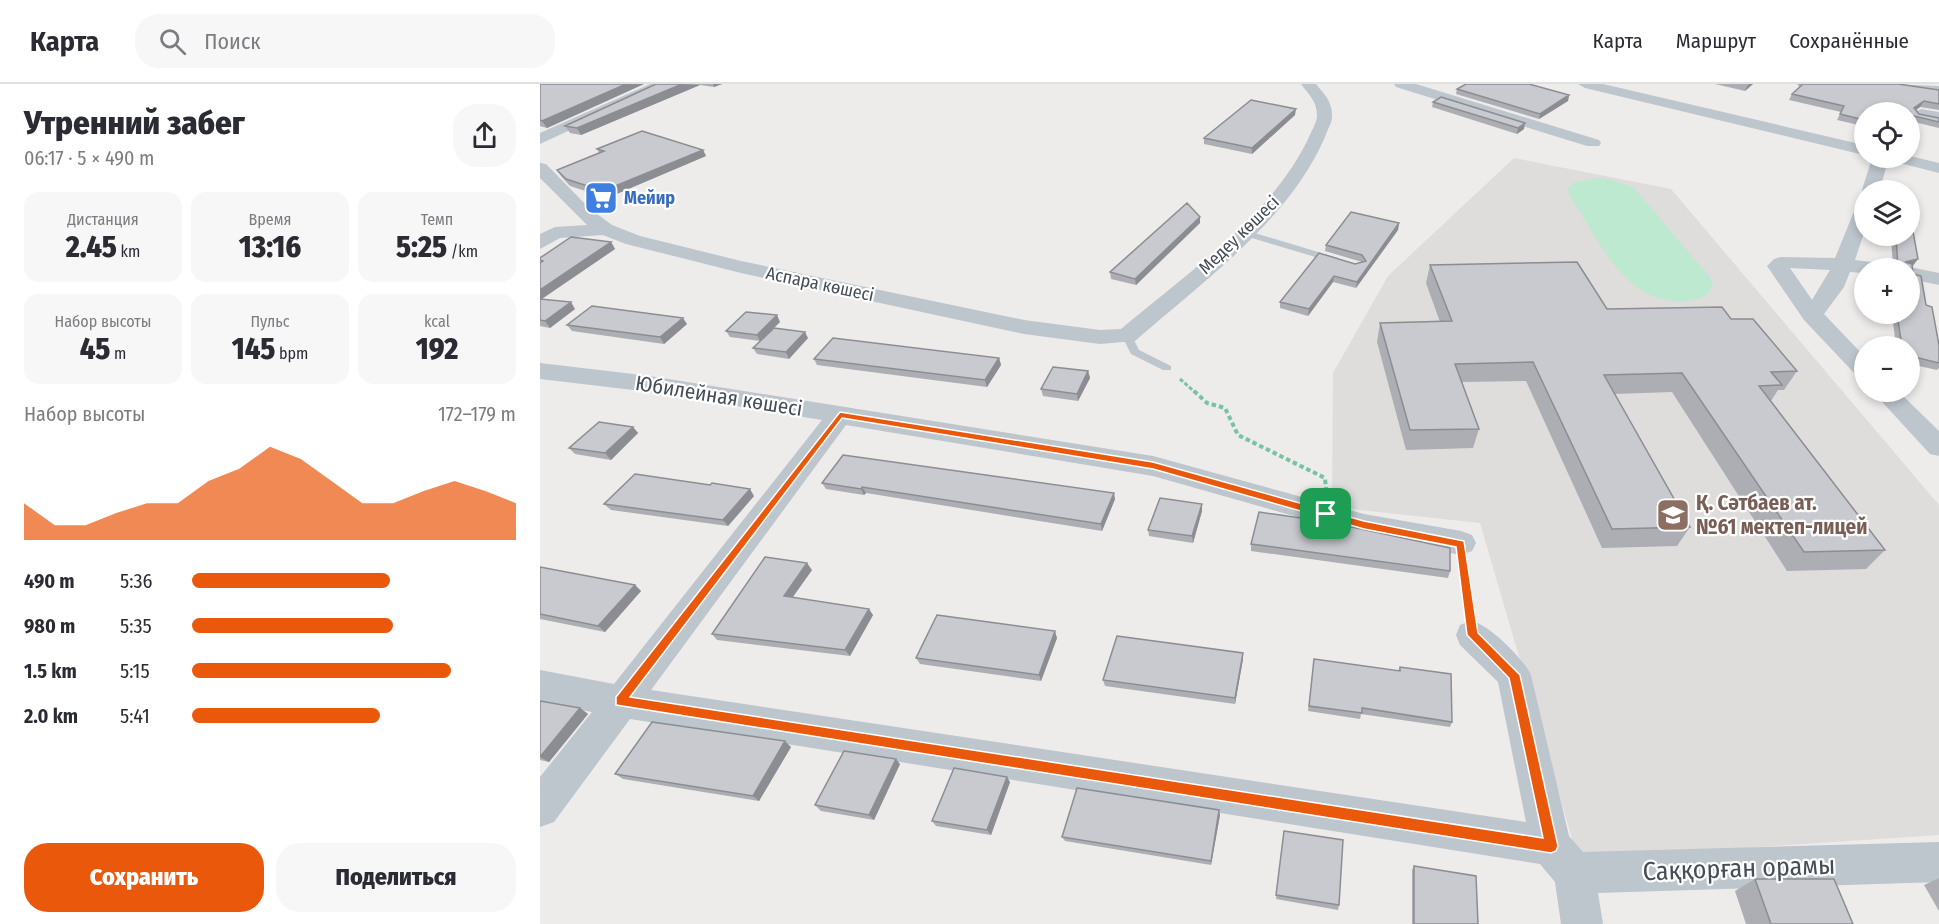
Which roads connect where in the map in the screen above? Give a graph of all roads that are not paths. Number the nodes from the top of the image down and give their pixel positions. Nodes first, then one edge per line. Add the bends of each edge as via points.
1 (662, 84) edge
2 (1308, 84) edge
3 (1401, 84) edge
4 (1585, 84) edge
5 (1663, 84) edge
6 (1896, 84) edge
7 (1423, 87) edge
8 (1939, 90) edge
9 (1645, 98) junction
10 (1921, 114) edge
11 (1939, 117) edge
12 (540, 140) edge
13 (1593, 143) dead end
14 (1854, 148) edge
15 (1920, 164) edge
16 (540, 168) edge
17 (1939, 168) edge
18 (605, 229) junction
19 (1245, 233) junction
20 (1854, 235) edge
21 (545, 236) edge
22 (1347, 263) edge
23 (1843, 264) junction
24 (1854, 265) edge
25 (1920, 275) edge
26 (1939, 279) edge
27 (1812, 315) junction
28 (1127, 336) junction
29 (1854, 359) edge
30 (1167, 368) road end
31 (540, 372) edge
32 (1895, 402) edge
33 (840, 415) junction
34 (1939, 447) edge
35 (1461, 543) road end
36 (1472, 635) road end
37 (540, 686) edge
38 (620, 701) junction
39 (540, 808) edge
40 (1563, 859) junction
41 (1939, 862) edge
42 (1582, 924) edge

1 - 12 street
2 - 19 street, Медеу көшесі via 1323,102 1325,118 1308,156 1275,202
3 - 7 street
4 - 9 street
5 - 9 street
6 - 8 street
7 - 13 street
9 - 14 street
10 - 11 street
15 - 17 street
16 - 18 street, Аспара көшесі via 582,212
18 - 21 street
18 - 28 street, Аспара көшесі via 633,240 741,267 1024,327 1100,337
19 - 22 lane
19 - 28 street, Медеу көшесі
20 - 23 street
23 - 24 street
23 - 27 street via 1833,287
23 - 27 street via 1790,262 1777,266
25 - 26 street
27 - 29 street
28 - 30 lane via 1135,352
31 - 33 street, Юбилейная көшесі via 650,384
32 - 34 street
33 - 35 street, Юбилейная көшесі via 1153,466 1364,525
33 - 38 street
36 - 40 street via 1515,675
37 - 38 street, Саққорған орамы
38 - 39 street
38 - 40 street, Саққорған орамы
40 - 41 street, Саққорған орамы
40 - 42 street

